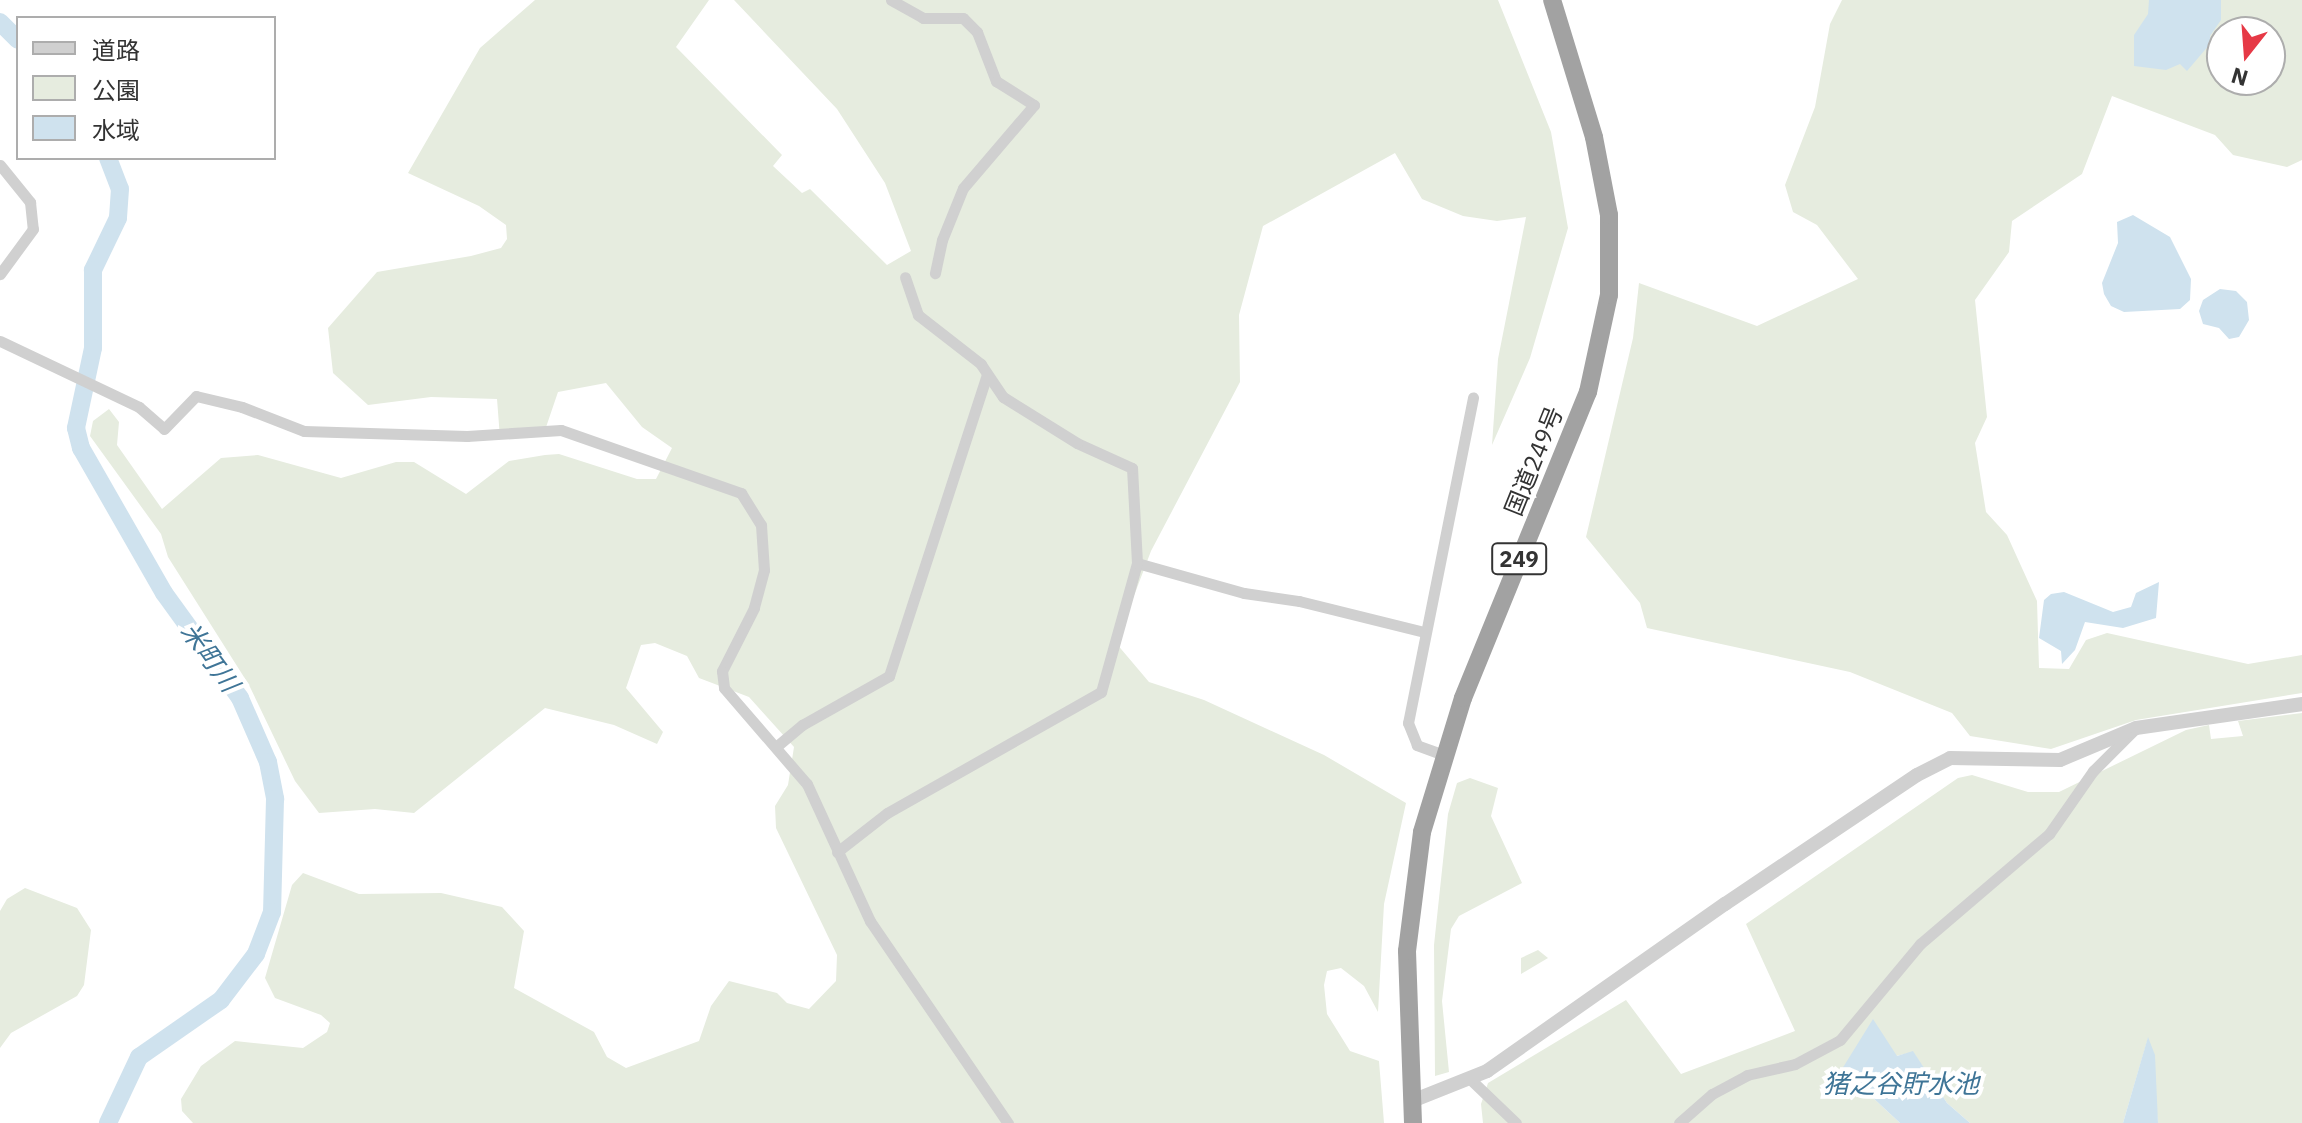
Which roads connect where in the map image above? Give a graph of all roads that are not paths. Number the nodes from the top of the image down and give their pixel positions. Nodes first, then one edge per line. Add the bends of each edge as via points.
1 (891, 0) edge
2 (1552, 0) edge
3 (0, 165) edge
4 (935, 273) dead end
5 (0, 274) edge
6 (905, 277) dead end
7 (0, 341) edge
8 (987, 375) junction
9 (1473, 397) dead end
10 (1137, 563) junction
11 (1424, 632) junction
12 (2302, 704) edge
13 (2136, 728) junction
14 (777, 746) junction
15 (1444, 755) junction
16 (837, 852) junction
17 (1469, 1078) junction
18 (1412, 1101) junction
19 (1008, 1123) edge
20 (1413, 1123) edge
21 (1516, 1123) edge
22 (1679, 1123) edge

1 - 4 street via 923,18 963,18 977,32 996,81 1034,105 963,188
2 - 15 highway, 国道249号 / 249 via 1594,137 1609,215 1609,295 1588,392
3 - 5 street via 30,202 33,229
6 - 8 street via 918,315 981,364
7 - 14 street via 139,407 164,429 196,396 304,431 467,436 561,430 640,462 726,484 746,500 765,542 754,608 722,671 724,688
8 - 10 street via 1003,397 1037,420 1132,468
8 - 14 street via 889,676
9 - 11 street
10 - 11 street via 1244,593
10 - 16 street via 1101,692 887,813
11 - 15 street via 1408,723 1417,745
12 - 13 street
13 - 17 street via 2060,760 1950,758 1917,775 1553,1027
13 - 22 street via 2093,771 2049,834 1920,944 1840,1040 1795,1064 1747,1075 1712,1094
14 - 16 street via 807,784
15 - 18 highway, 国道249号 / 249 via 1422,832 1410,905
16 - 19 street via 870,921
17 - 18 street
17 - 21 street
18 - 20 highway, 国道249号 / 249

